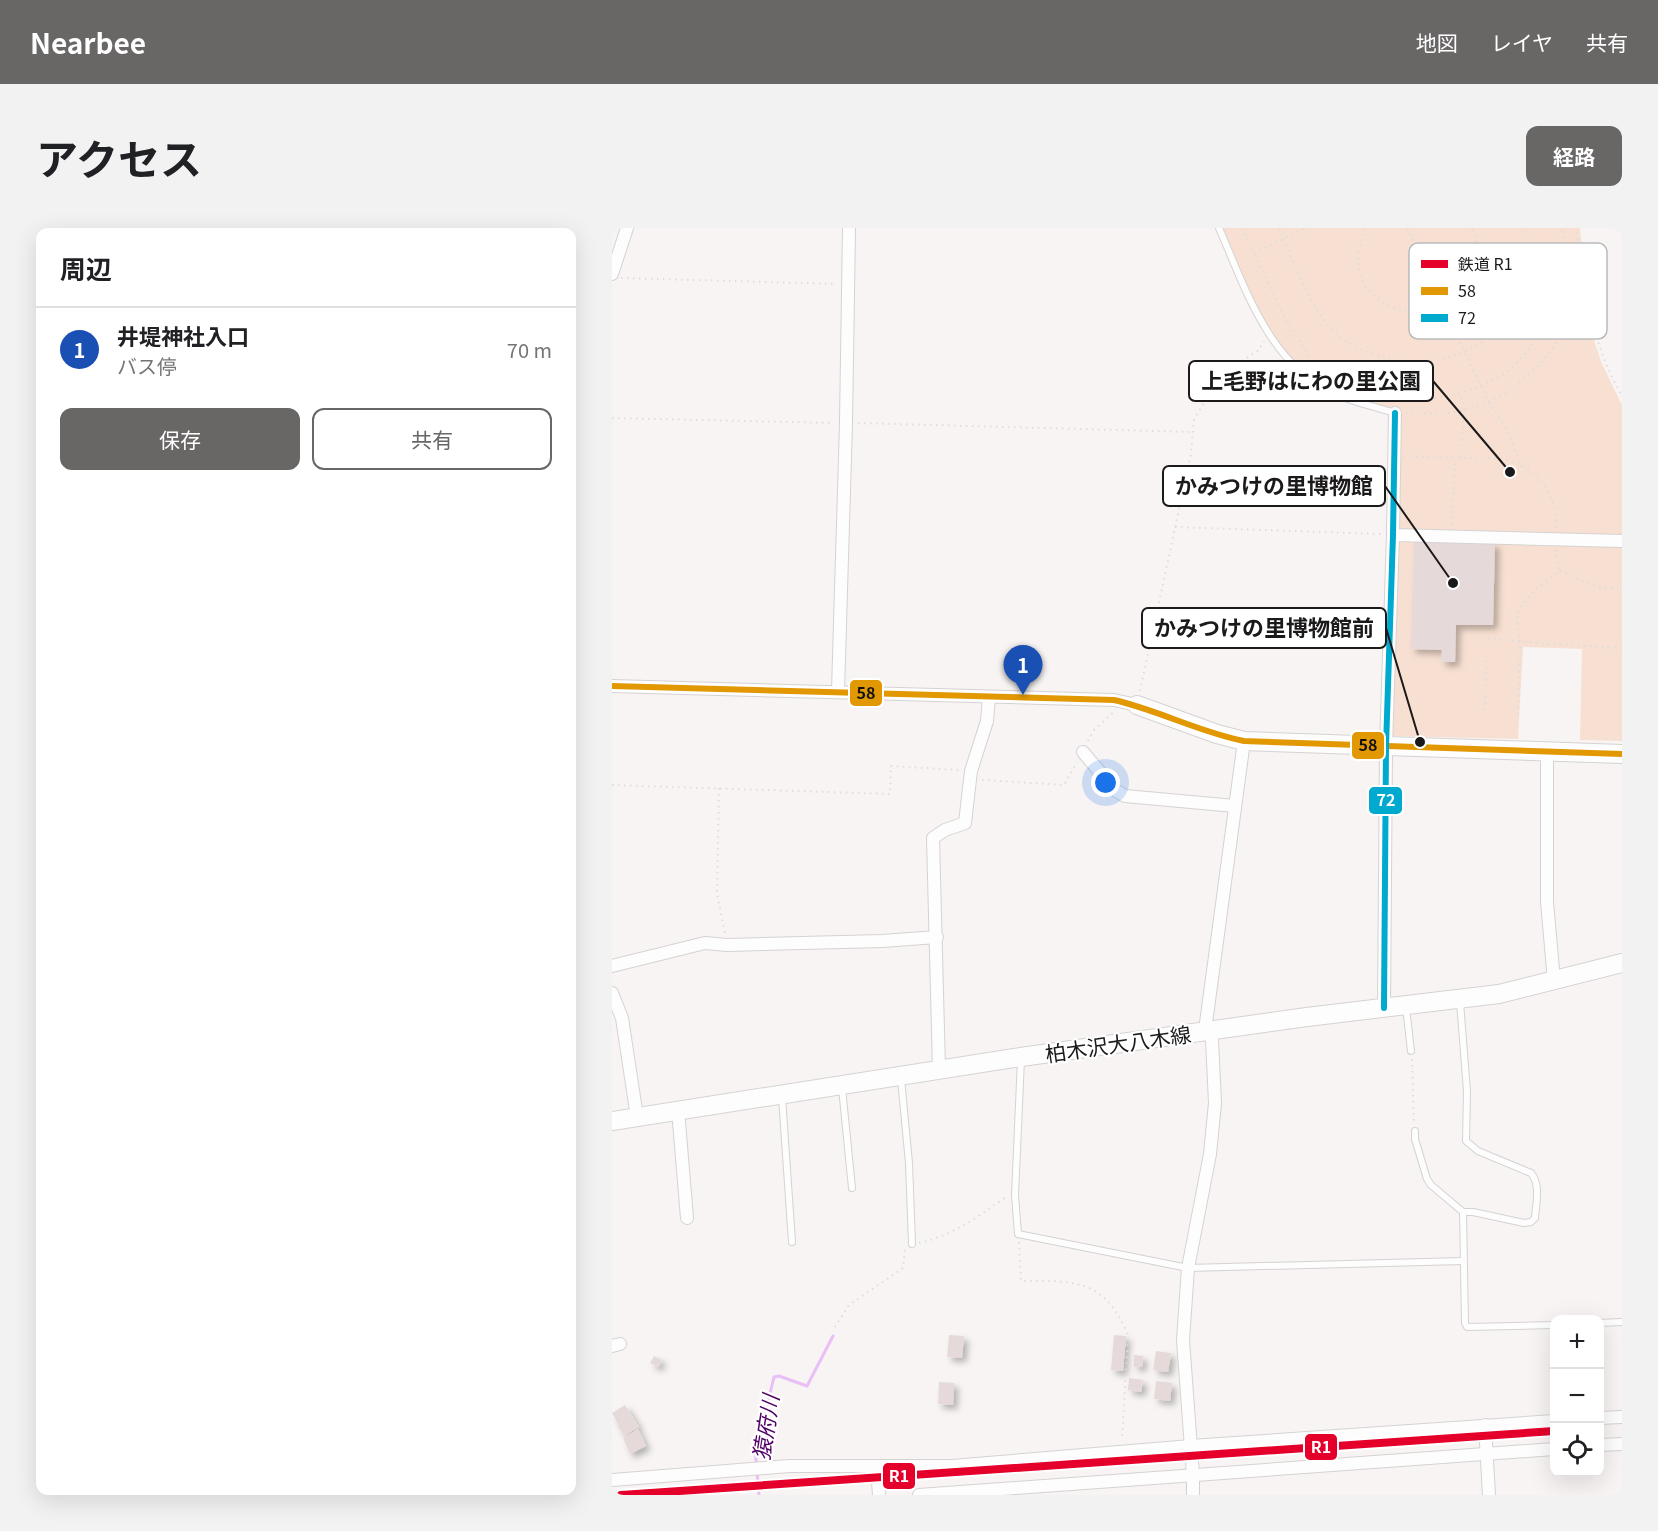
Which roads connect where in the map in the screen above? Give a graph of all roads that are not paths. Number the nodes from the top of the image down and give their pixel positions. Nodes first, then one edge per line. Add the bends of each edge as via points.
1 (627, 228) edge
2 (849, 228) edge
3 (1219, 228) edge
4 (612, 276) edge
5 (1395, 413) joint
6 (1393, 535) junction
7 (1622, 541) edge
8 (612, 686) edge
9 (838, 691) junction
10 (989, 697) junction
11 (1131, 704) joint
12 (1244, 741) junction
13 (1386, 746) junction
14 (1083, 752) road end
15 (1547, 752) junction
16 (1622, 754) edge
17 (1235, 806) junction
18 (937, 938) junction
19 (1622, 963) edge
20 (612, 966) edge
21 (1554, 981) junction
22 (612, 993) edge
23 (1460, 999) junction
24 (1406, 1005) junction
25 (1384, 1008) junction
26 (1209, 1030) junction
27 (1412, 1051) road end
28 (1021, 1057) junction
29 (939, 1069) junction
30 (901, 1076) junction
31 (842, 1085) junction
32 (781, 1094) junction
33 (678, 1110) junction
34 (637, 1116) junction
35 (612, 1121) edge
36 (1415, 1131) road end
37 (852, 1188) dead end
38 (1463, 1212) junction
39 (687, 1218) dead end
40 (792, 1242) dead end
41 (912, 1244) road end
42 (1463, 1261) junction
43 (1188, 1268) junction
44 (1622, 1322) edge
45 (1604, 1323) edge
46 (1550, 1325) edge
47 (1622, 1417) edge
48 (1604, 1418) edge
49 (1550, 1421) edge
50 (1485, 1425) junction
51 (1622, 1444) edge
52 (1604, 1445) edge
53 (1191, 1446) junction
54 (1550, 1449) edge
55 (1486, 1454) junction
56 (878, 1467) junction
57 (1193, 1475) junction
58 (612, 1480) edge
59 (879, 1495) edge
60 (919, 1495) edge
61 (1192, 1495) edge
62 (1489, 1495) edge

1 - 4 street
2 - 9 street
3 - 5 lane via 1268,334 1291,363 1337,395
5 - 6 street
6 - 7 street
6 - 13 street
8 - 9 street
9 - 10 street
10 - 11 street via 1114,700
10 - 18 street via 987,721 971,775 965,823 933,838
11 - 12 main road
12 - 13 main road
12 - 17 street
13 - 15 main road
13 - 25 street
14 - 17 street via 1115,790 1125,796
15 - 16 main road
15 - 21 street via 1547,902
17 - 26 street via 1206,1023
18 - 20 street via 705,943
18 - 29 street
19 - 21 main road, 柏木沢大八木線
21 - 23 main road, 柏木沢大八木線
22 - 34 street via 622,1018
23 - 24 main road, 柏木沢大八木線
23 - 38 lane via 1467,1091 1466,1141 1478,1151 1531,1173 1537,1185 1535,1218 1531,1222
24 - 25 main road, 柏木沢大八木線
24 - 27 lane
25 - 26 main road, 柏木沢大八木線
26 - 28 main road, 柏木沢大八木線
26 - 43 street via 1215,1103 1213,1133
28 - 29 main road, 柏木沢大八木線
28 - 43 lane via 1015,1195 1018,1234
29 - 30 main road, 柏木沢大八木線
30 - 31 main road, 柏木沢大八木線
30 - 41 lane
31 - 32 main road, 柏木沢大八木線
31 - 37 lane
32 - 33 main road, 柏木沢大八木線
32 - 40 lane
33 - 34 main road, 柏木沢大八木線
33 - 39 street
34 - 35 main road, 柏木沢大八木線
36 - 38 lane via 1427,1179
38 - 42 lane
42 - 43 lane
42 - 46 lane via 1467,1327
43 - 53 street via 1183,1340
44 - 45 lane
47 - 48 street
49 - 50 street
50 - 53 street
50 - 55 street
51 - 52 street
53 - 56 street via 952,1466
53 - 57 street
54 - 55 street
55 - 57 street
55 - 62 street
56 - 58 street via 789,1466
56 - 59 street
57 - 60 street
57 - 61 street

